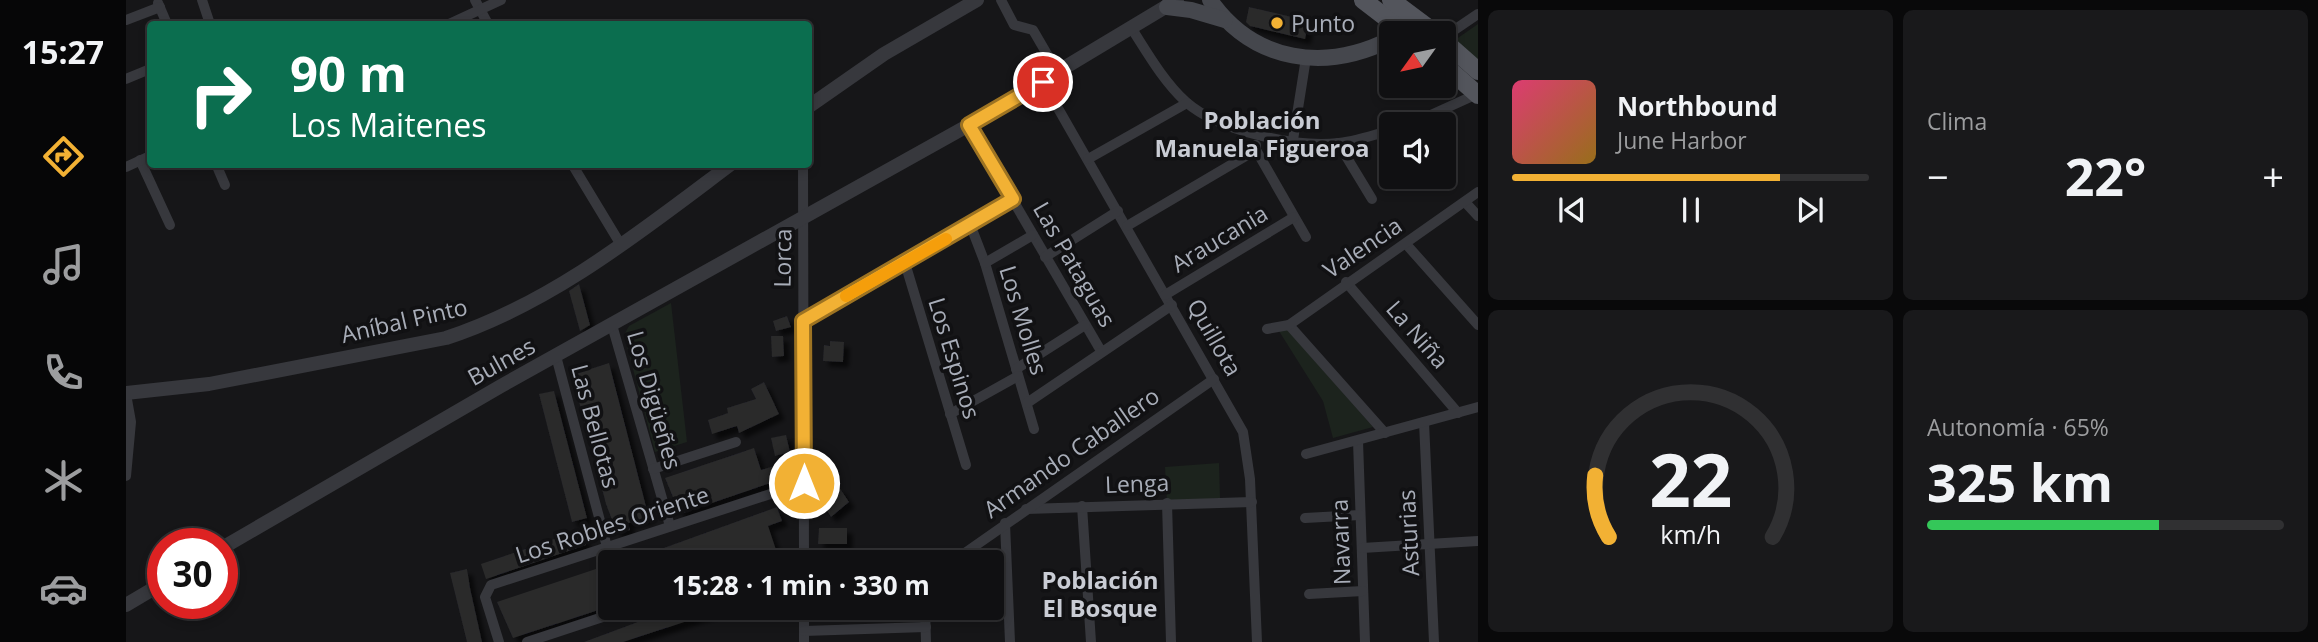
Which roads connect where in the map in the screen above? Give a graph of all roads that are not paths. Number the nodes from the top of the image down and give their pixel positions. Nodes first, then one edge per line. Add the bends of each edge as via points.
1 (202, 0) edge
2 (501, 0) edge
3 (977, 0) edge
4 (1001, 0) edge
5 (1210, 0) edge
6 (1363, 0) edge
7 (1391, 0) edge
8 (159, 3) edge
9 (1172, 3) edge
10 (477, 6) edge
11 (1478, 14) edge
12 (126, 20) edge
13 (166, 21) edge
14 (208, 21) edge
15 (454, 21) edge
16 (486, 21) edge
17 (1390, 21) edge
18 (1399, 21) edge
19 (1229, 22) junction
20 (1132, 29) junction
21 (1456, 30) edge
22 (1379, 42) edge
23 (1456, 50) edge
24 (1306, 58) junction
25 (147, 70) edge
26 (1478, 71) edge
27 (1058, 73) junction
28 (1456, 76) edge
29 (126, 79) edge
30 (1043, 82) junction
31 (1478, 95) edge
32 (1187, 103) junction
33 (812, 104) edge
34 (1439, 112) edge
35 (969, 125) junction
36 (1379, 133) edge
37 (1256, 135) junction
38 (1293, 141) junction
39 (1338, 143) junction
40 (1256, 150) junction
41 (145, 158) edge
42 (1088, 159) junction
43 (126, 167) edge
44 (149, 168) edge
45 (218, 168) edge
46 (574, 168) edge
47 (726, 168) edge
48 (803, 168) edge
49 (225, 184) dead end
50 (1478, 192) edge
51 (1013, 199) junction
52 (1372, 199) dead end
53 (1465, 202) junction
54 (1118, 211) junction
55 (1478, 216) edge
56 (804, 217) junction
57 (1294, 217) junction
58 (970, 224) junction
59 (170, 225) dead end
60 (1127, 226) junction
61 (1033, 235) junction
62 (1306, 237) dead end
63 (1406, 244) junction
64 (621, 246) junction
65 (1045, 257) junction
66 (905, 263) junction
67 (985, 263) junction
68 (1346, 282) junction
69 (1169, 300) junction
70 (803, 321) junction
71 (1085, 325) junction
72 (1289, 325) junction
73 (1478, 325) edge
74 (612, 326) junction
75 (1267, 329) dead end
76 (1101, 351) junction
77 (556, 356) junction
78 (1017, 372) junction
79 (1214, 379) junction
80 (126, 393) edge
81 (1027, 403) junction
82 (1478, 407) edge
83 (1458, 413) junction
84 (950, 414) junction
85 (1424, 422) junction
86 (1034, 429) dead end
87 (1385, 433) junction
88 (1358, 441) junction
89 (736, 442) dead end
90 (1306, 454) dead end
91 (966, 465) dead end
92 (653, 469) junction
93 (126, 477) edge
94 (804, 483) junction
95 (1252, 502) junction
96 (1167, 503) junction
97 (1082, 506) junction
98 (1024, 509) junction
99 (1360, 515) junction
100 (1305, 518) dead end
101 (1004, 523) junction
102 (670, 526) junction
103 (238, 539) edge
104 (1478, 541) edge
105 (1429, 543) junction
106 (607, 547) junction
107 (1362, 548) junction
108 (804, 550) edge
109 (968, 550) edge
110 (1363, 591) junction
111 (147, 593) edge
112 (1309, 594) dead end
113 (126, 605) edge
114 (598, 619) edge
115 (926, 620) edge
116 (926, 627) junction
117 (804, 636) edge
118 (499, 642) edge
119 (527, 642) edge
120 (926, 642) edge
121 (1010, 642) edge
122 (1091, 642) edge
123 (1171, 642) edge
124 (1257, 642) edge
125 (1364, 642) edge
126 (1434, 642) edge

1 - 14 street
2 - 10 street
3 - 33 street via 884,54
4 - 27 street via 1014,25 1033,30
5 - 19 main road
6 - 17 main road
7 - 18 main road
8 - 12 street
8 - 13 street
9 - 19 main road
9 - 20 street, Bulnes
10 - 15 street
10 - 16 street
11 - 21 street
19 - 24 main road via 1261,46
20 - 27 street, Bulnes
20 - 32 street
22 - 24 main road via 1342,58
23 - 26 main road
24 - 38 street
25 - 29 street
27 - 30 street, Bulnes
28 - 31 main road
30 - 35 street, Bulnes
30 - 42 street, Quillota
31 - 34 street
32 - 37 street
32 - 42 street
35 - 51 street, Las Pataguas
35 - 56 street, Bulnes
36 - 39 street
37 - 38 street
37 - 40 street
38 - 39 street
39 - 52 street
40 - 57 street
40 - 60 street
41 - 43 street
42 - 54 street, Quillota
44 - 59 street
45 - 49 street
46 - 64 street
47 - 64 street, Aníbal Pinto
48 - 56 street, Lorca
50 - 53 street, Valencia
51 - 58 street
51 - 61 street, Las Pataguas
53 - 55 street
53 - 63 street, Valencia
54 - 60 street, Quillota
54 - 65 street
56 - 70 street, Lorca
56 - 74 street, Bulnes
57 - 62 street
57 - 69 street, Araucania
58 - 66 street
58 - 67 street, Los Molles
60 - 69 street, Quillota
61 - 65 street, Las Pataguas
61 - 67 street
63 - 68 street, Valencia
63 - 73 street
64 - 80 street, Aníbal Pinto via 483,326 446,338 209,384
65 - 71 street, Las Pataguas
66 - 70 street
66 - 84 street, Los Espinos
67 - 78 street, Los Molles
68 - 72 street, Valencia
68 - 83 street, La Niña
69 - 76 street, Araucania
69 - 79 street, Quillota
70 - 94 street, Lorca
71 - 76 street, Las Pataguas
71 - 78 street
72 - 75 street, Valencia
72 - 87 street
74 - 77 street, Bulnes
74 - 92 street, Los Digüeñes
76 - 81 street, Araucania
77 - 103 street, Bulnes
77 - 106 street, Las Bellotas
78 - 81 street, Los Molles
78 - 84 street
79 - 95 street, Quillota via 1243,432
79 - 98 street, Armando Caballero
80 - 93 street via 131,422
81 - 86 street, Los Molles
82 - 83 street
83 - 85 street
84 - 91 street, Los Espinos
85 - 87 street
85 - 105 street, Asturias
87 - 88 street
88 - 90 street
88 - 99 street, Navarra
89 - 92 street
92 - 102 street, Los Digüeñes
94 - 102 street, Los Robles Oriente
94 - 108 street, Lorca
95 - 96 street, Lenga
95 - 124 street, Quillota
96 - 97 street, Lenga
96 - 123 street
97 - 98 street, Lenga
97 - 122 street
98 - 101 street, Armando Caballero
99 - 100 street
99 - 107 street, Navarra
101 - 109 street, Armando Caballero
101 - 121 street
102 - 106 street, Los Robles Oriente
104 - 105 street
105 - 107 street
105 - 126 street, Asturias
106 - 118 street, Los Robles Oriente via 489,587 486,602
107 - 110 street, Navarra
110 - 112 street
110 - 125 street, Navarra
111 - 113 street
114 - 119 street
115 - 116 street
116 - 117 street
116 - 120 street

